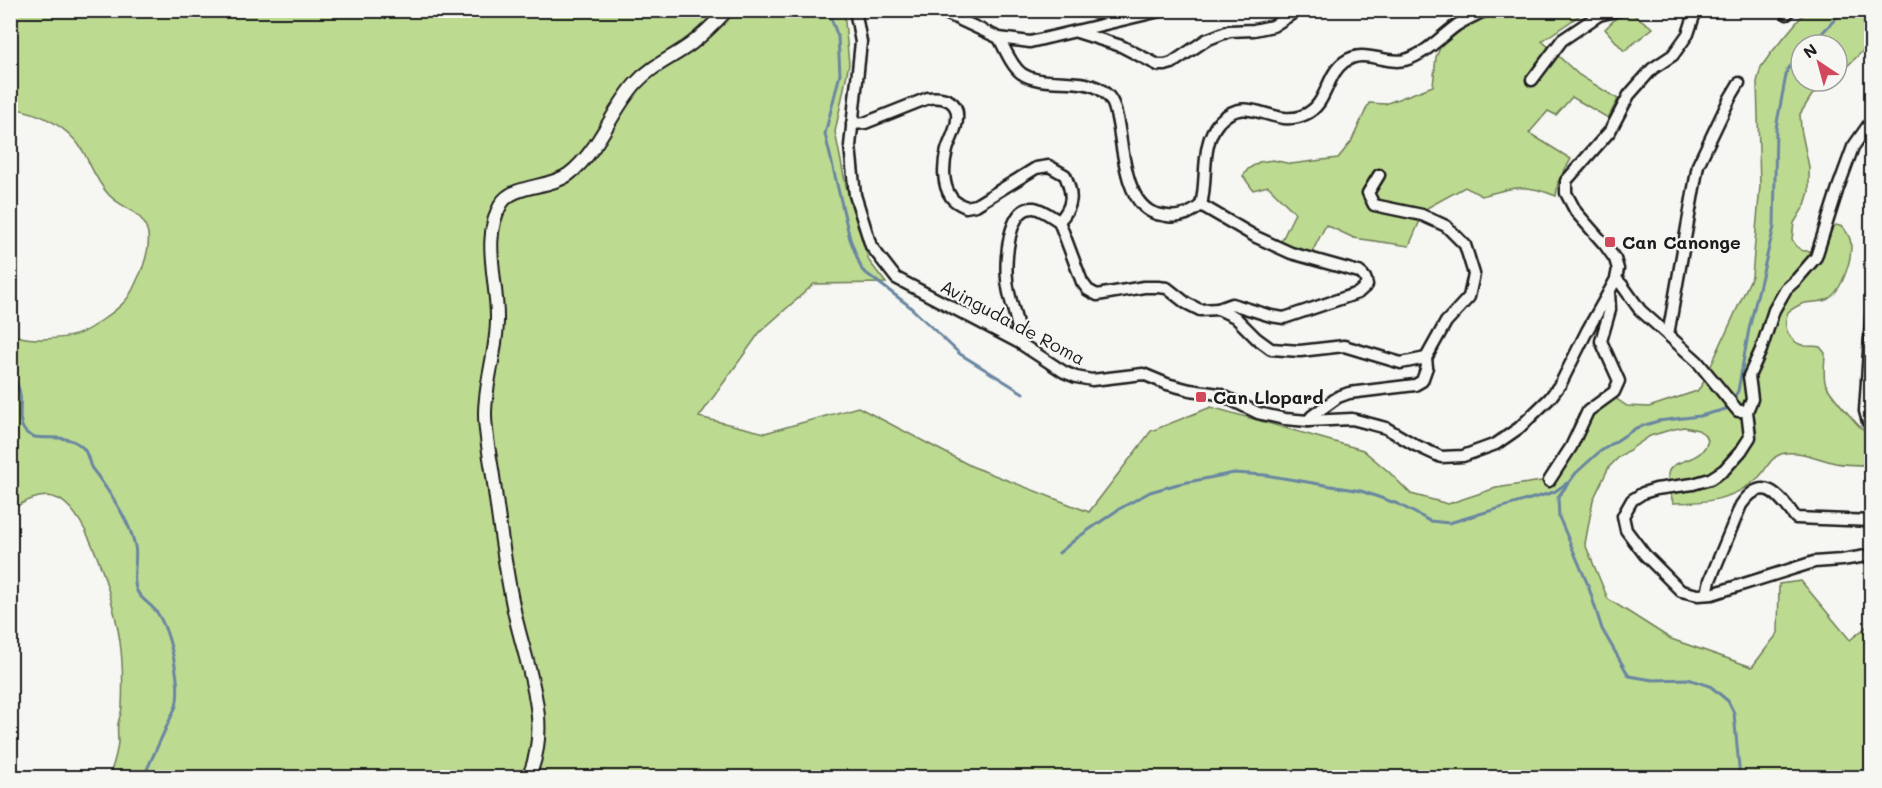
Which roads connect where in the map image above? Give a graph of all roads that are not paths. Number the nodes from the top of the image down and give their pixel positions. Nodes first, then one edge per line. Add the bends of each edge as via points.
1 (727, 10) edge
2 (855, 10) edge
3 (939, 10) edge
4 (1164, 10) edge
5 (1298, 10) edge
6 (1486, 10) edge
7 (1620, 10) edge
8 (1696, 10) edge
9 (1600, 13) edge
10 (1077, 32) junction
11 (999, 38) junction
12 (1532, 80) dead end
13 (1739, 83) dead end
14 (1872, 120) edge
15 (852, 124) junction
16 (1379, 175) dead end
17 (1201, 205) junction
18 (1059, 221) junction
19 (1616, 279) junction
20 (1609, 292) junction
21 (1872, 306) edge
22 (1218, 309) junction
23 (1668, 336) junction
24 (1018, 342) junction
25 (1426, 358) junction
26 (1742, 411) junction
27 (1308, 421) junction
28 (1872, 426) edge
29 (1550, 481) dead end
30 (1872, 520) edge
31 (1872, 555) edge
32 (1707, 594) junction
33 (528, 777) edge

1 - 33 street via 691,44 642,77 569,174 548,185 507,195 494,221 491,238 497,321 485,414 508,579 538,710 537,754
2 - 15 street, Avinguda de Roma via 861,42
3 - 11 street
4 - 10 street
5 - 10 street via 1273,26 1229,31 1206,40 1165,65
6 - 17 street via 1460,23 1419,55 1402,61 1356,55 1342,63 1320,103 1307,114 1293,119 1249,108 1228,114 1218,124 1208,146
7 - 9 street
8 - 19 street via 1688,34 1673,55 1652,69 1629,95 1610,131 1566,181 1566,193 1576,212 1615,259
9 - 12 street via 1562,39
10 - 11 street via 1030,42
11 - 17 street via 1022,73 1034,79 1095,87 1106,93 1114,106 1132,190 1152,213 1172,217 1189,214
13 - 23 street via 1698,165
14 - 26 street via 1854,147 1816,257 1785,289 1774,310 1749,376 1752,399
15 - 18 street via 865,123 928,98 947,98 954,106 957,121 944,163 951,197 966,207 976,205 1036,168 1048,166 1065,175 1072,195 1068,212
15 - 24 street, Avinguda de Roma via 855,195 871,246 889,270 896,278
16 - 25 street via 1368,193 1374,204 1422,215 1446,226 1465,245 1474,274 1469,297 1446,322
17 - 22 street via 1292,253 1359,272 1367,285 1358,293 1284,318 1232,304
18 - 22 street via 1082,282 1097,295 1158,286 1200,310
18 - 24 street via 1035,208 1019,213 1014,221 1006,280 1020,330
19 - 20 street, Avinguda de Roma
19 - 23 street via 1640,310
20 - 27 street, Avinguda de Roma via 1550,398 1496,444 1463,456 1441,457 1386,428 1352,419
20 - 29 street via 1610,310 1601,341 1619,381 1614,392 1588,411
21 - 28 street via 1865,411
22 - 25 street via 1236,316 1271,349 1300,351 1344,346 1401,363
23 - 26 street via 1697,361
24 - 27 street, Avinguda de Roma via 1076,377 1092,380 1143,374 1167,384 1219,394 1258,413
25 - 27 street via 1422,381 1415,385 1349,393
26 - 32 street via 1750,437 1724,470 1693,484 1643,493 1632,500 1623,516 1626,530 1645,555 1681,591
30 - 32 street via 1796,518 1779,496 1760,489 1741,505
31 - 32 street via 1814,562

